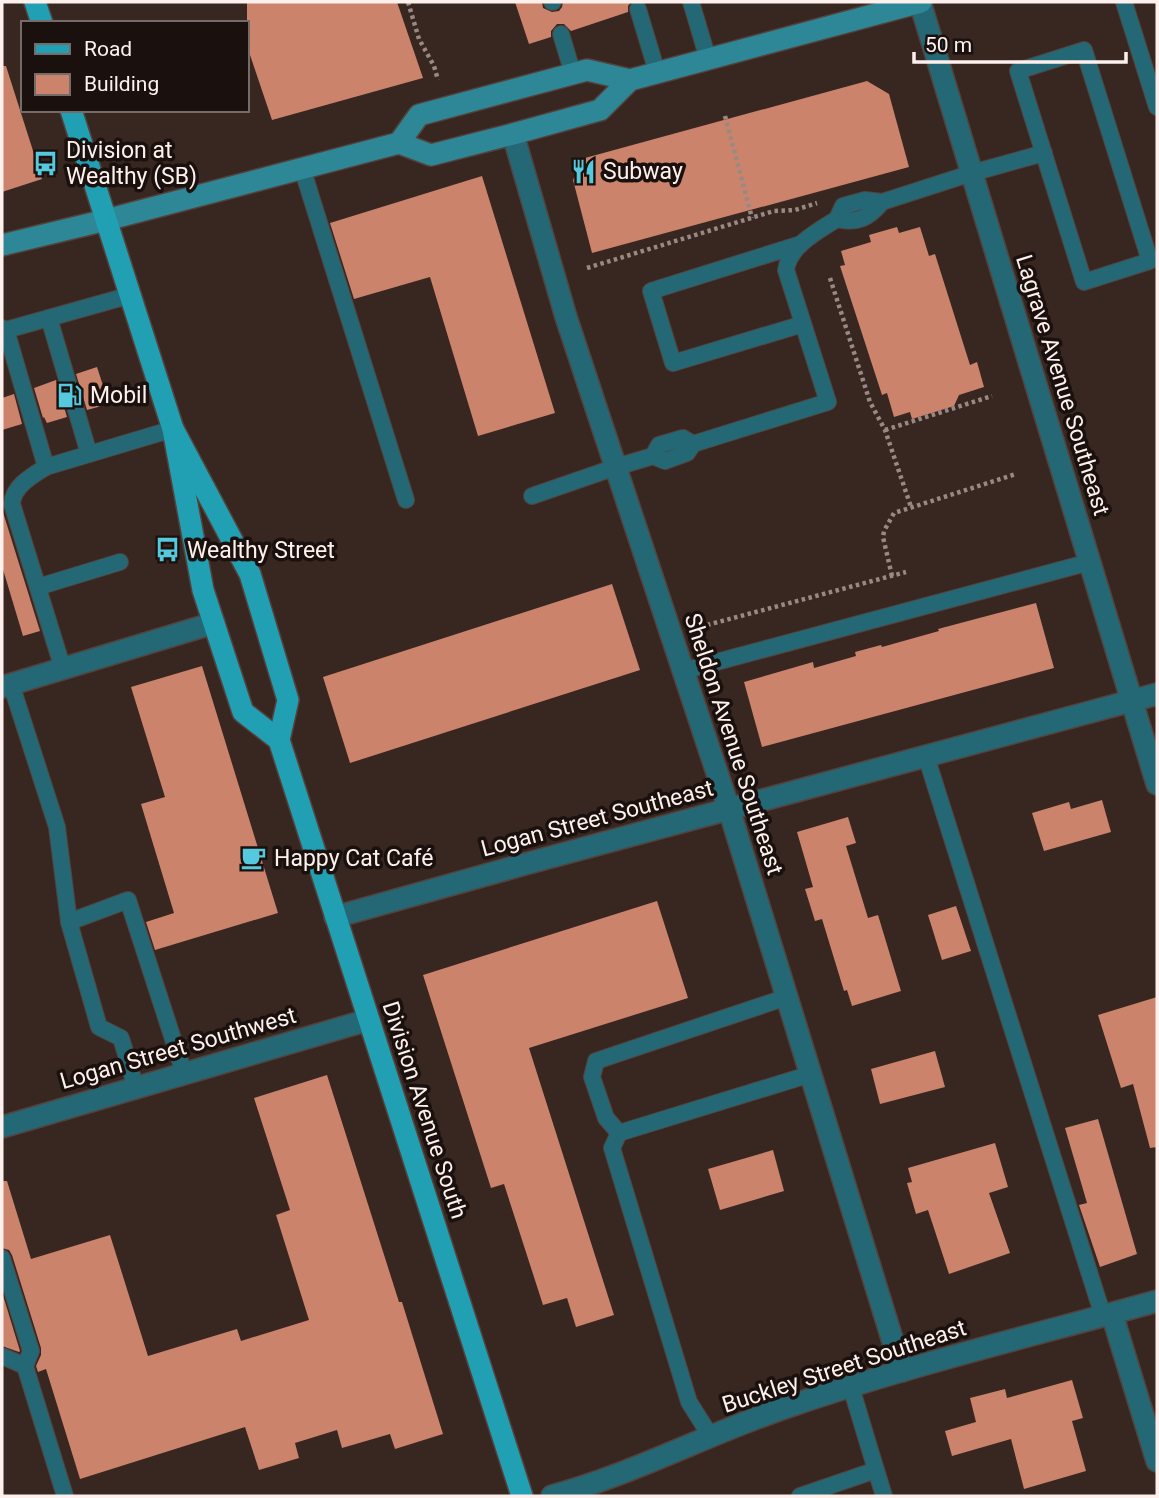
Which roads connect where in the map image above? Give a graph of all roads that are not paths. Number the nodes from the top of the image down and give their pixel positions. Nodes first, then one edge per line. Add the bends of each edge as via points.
1 (35, 2) edge
2 (691, 2) edge
3 (920, 2) edge
4 (1124, 2) edge
5 (638, 9) dead end
6 (41, 21) edge
7 (562, 34) dead end
8 (708, 59) junction
9 (657, 72) junction
10 (573, 74) junction
11 (630, 80) junction
12 (1157, 107) edge
13 (72, 112) edge
14 (513, 134) junction
15 (399, 143) junction
16 (1044, 153) junction
17 (302, 168) junction
18 (972, 173) junction
19 (106, 220) junction
20 (801, 244) junction
21 (2, 245) edge
22 (131, 295) junction
23 (49, 318) junction
24 (803, 324) junction
25 (4, 329) edge
26 (173, 429) junction
27 (89, 454) junction
28 (46, 467) junction
29 (616, 467) junction
30 (532, 496) dead end
31 (406, 499) dead end
32 (120, 562) dead end
33 (1090, 562) junction
34 (38, 587) junction
35 (214, 623) junction
36 (63, 669) junction
37 (683, 671) junction
38 (7, 686) edge
39 (1157, 694) edge
40 (1132, 701) junction
41 (279, 740) junction
42 (926, 756) junction
43 (1157, 783) edge
44 (729, 809) junction
45 (335, 917) junction
46 (69, 922) junction
47 (787, 997) junction
48 (368, 1020) junction
49 (184, 1073) junction
50 (811, 1074) junction
51 (136, 1087) junction
52 (2, 1127) edge
53 (619, 1133) junction
54 (2, 1258) edge
55 (1157, 1301) edge
56 (1107, 1315) junction
57 (2, 1356) edge
58 (25, 1366) junction
59 (902, 1371) junction
60 (851, 1387) junction
61 (711, 1437) junction
62 (1157, 1461) edge
63 (876, 1470) junction
64 (65, 1496) edge
65 (522, 1496) edge
66 (552, 1496) edge
67 (800, 1496) edge
68 (884, 1496) edge

1 - 6 main road
2 - 8 lane
3 - 8 main road
3 - 18 street, Lagrave Avenue Southeast
4 - 12 lane
5 - 9 lane
7 - 10 lane
8 - 9 main road
9 - 11 main road
10 - 11 main road via 587,70
10 - 15 main road via 419,115
11 - 14 main road via 600,110
13 - 19 main road
14 - 15 main road via 431,155
14 - 29 street, Sheldon Avenue Southeast
15 - 17 main road
16 - 16 lane via 1084,282 1150,261 1084,50 1018,71
16 - 18 lane
17 - 19 main road
17 - 31 lane
18 - 20 lane via 882,202 872,215 849,222 836,219
18 - 33 street, Lagrave Avenue Southeast
19 - 21 main road
19 - 22 main road
20 - 24 lane via 786,270
20 - 24 lane via 651,291 673,363
22 - 23 lane
22 - 26 main road
23 - 25 lane
23 - 27 lane
24 - 29 lane via 828,402 693,444 687,453 665,461 653,456
25 - 28 lane
26 - 27 lane
26 - 35 main road via 203,590
26 - 41 main road via 250,574 288,700
27 - 28 lane
28 - 34 lane via 29,477 12,498
29 - 30 lane
29 - 37 street, Sheldon Avenue Southeast
32 - 34 lane
33 - 37 lane
33 - 40 street, Lagrave Avenue Southeast
34 - 36 lane
35 - 36 street
35 - 41 main road via 243,712
36 - 38 street
37 - 44 street, Sheldon Avenue Southeast
38 - 46 lane via 57,827
39 - 40 street, Logan Street Southeast
40 - 42 street, Logan Street Southeast
40 - 43 street, Lagrave Avenue Southeast
41 - 45 main road, Division Avenue South
42 - 44 street, Logan Street Southeast
42 - 56 lane
44 - 45 street, Logan Street Southeast
44 - 47 street, Sheldon Avenue Southeast
45 - 48 main road, Division Avenue South
46 - 49 lane via 128,901
46 - 51 lane via 99,1027 121,1038
47 - 50 street, Sheldon Avenue Southeast
47 - 53 lane via 596,1061 592,1077 606,1118
48 - 49 street, Logan Street Southwest
48 - 65 main road, Division Avenue South
49 - 51 street, Logan Street Southwest
50 - 53 lane
50 - 59 street, Sheldon Avenue Southeast
51 - 52 street, Logan Street Southwest
53 - 61 lane via 612,1148 689,1402
54 - 58 lane via 31,1351
55 - 56 street, Buckley Street Southeast
56 - 59 street, Buckley Street Southeast
56 - 62 street
57 - 58 lane
58 - 64 lane
59 - 60 street, Buckley Street Southeast
60 - 61 street, Buckley Street Southeast
60 - 63 lane
61 - 66 street, Buckley Street Southeast
63 - 67 lane
63 - 68 lane

